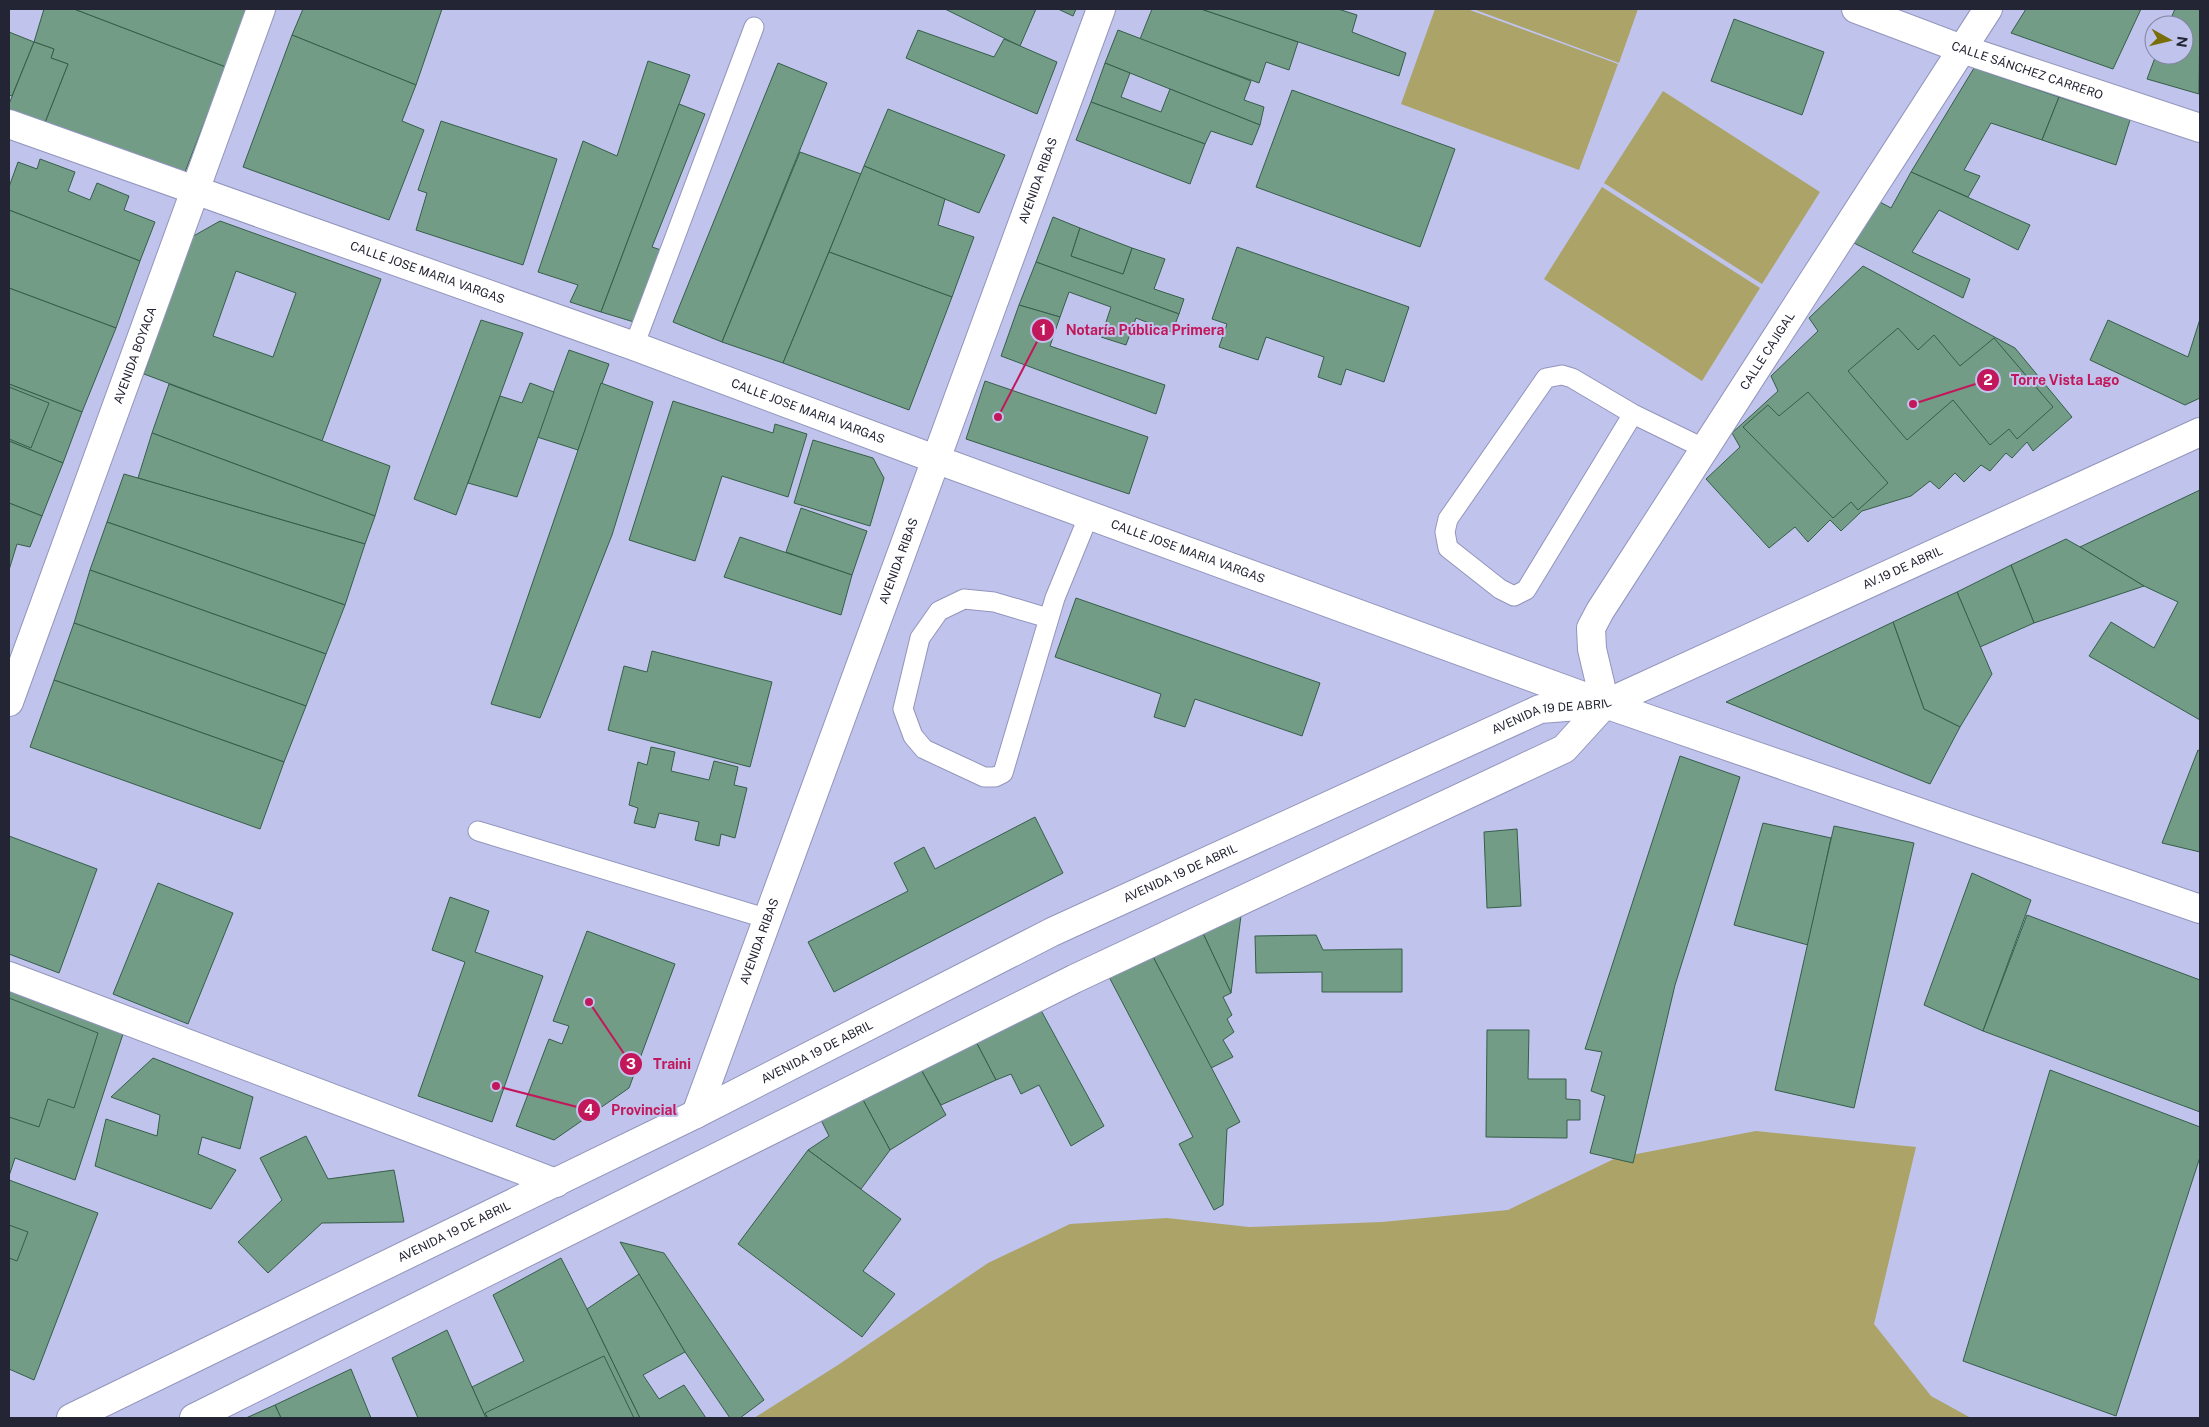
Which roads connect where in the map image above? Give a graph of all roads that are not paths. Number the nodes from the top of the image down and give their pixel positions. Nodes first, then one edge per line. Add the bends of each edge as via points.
1 (261, 9) edge
2 (1101, 9) edge
3 (1856, 9) edge
4 (1988, 9) edge
5 (754, 27) dead end
6 (1962, 49) junction
7 (9, 124) edge
8 (2200, 128) edge
9 (195, 189) junction
10 (634, 346) junction
11 (1633, 414) junction
12 (2200, 432) edge
13 (1705, 450) junction
14 (935, 459) junction
15 (1089, 515) junction
16 (1048, 618) junction
17 (9, 702) edge
18 (1605, 704) junction
19 (478, 831) dead end
20 (2200, 909) edge
21 (768, 919) junction
22 (9, 976) edge
23 (696, 1114) junction
24 (556, 1183) junction
25 (71, 1418) edge
26 (194, 1418) edge

1 - 9 street, AVENIDA BOYACA
2 - 14 street, AVENIDA RIBAS
3 - 6 street, CALLE SÁNCHEZ CARRERO
4 - 6 street, CALLE CAJIGAL
5 - 10 lane
6 - 8 street, CALLE SÁNCHEZ CARRERO
6 - 13 street, CALLE CAJIGAL
7 - 9 street, CALLE JOSE MARIA VARGAS
9 - 10 street, CALLE JOSE MARIA VARGAS
9 - 17 street, AVENIDA BOYACA
10 - 14 street, CALLE JOSE MARIA VARGAS
11 - 11 lane via 1572,378 1562,375 1546,378 1448,519 1445,532 1448,548 1500,589 1514,596 1526,590
11 - 13 lane
12 - 18 street, AV.19 DE ABRIL
13 - 18 street, CALLE CAJIGAL via 1592,628 1592,649
14 - 15 street, CALLE JOSE MARIA VARGAS
14 - 21 street, AVENIDA RIBAS
15 - 16 lane
15 - 18 street, CALLE JOSE MARIA VARGAS
16 - 16 lane via 994,602 964,599 939,611 920,638 903,709 913,736 924,748 984,777 1003,773
18 - 20 street, CALLE JOSE MARIA VARGAS
18 - 23 street, AVENIDA 19 DE ABRIL via 1540,709 1052,932
18 - 26 street, AVENIDA 19 DE ABRIL via 1564,749 1074,979
19 - 21 lane
21 - 23 street, AVENIDA RIBAS
22 - 24 street
23 - 24 street, AVENIDA 19 DE ABRIL
24 - 25 street, AVENIDA 19 DE ABRIL

